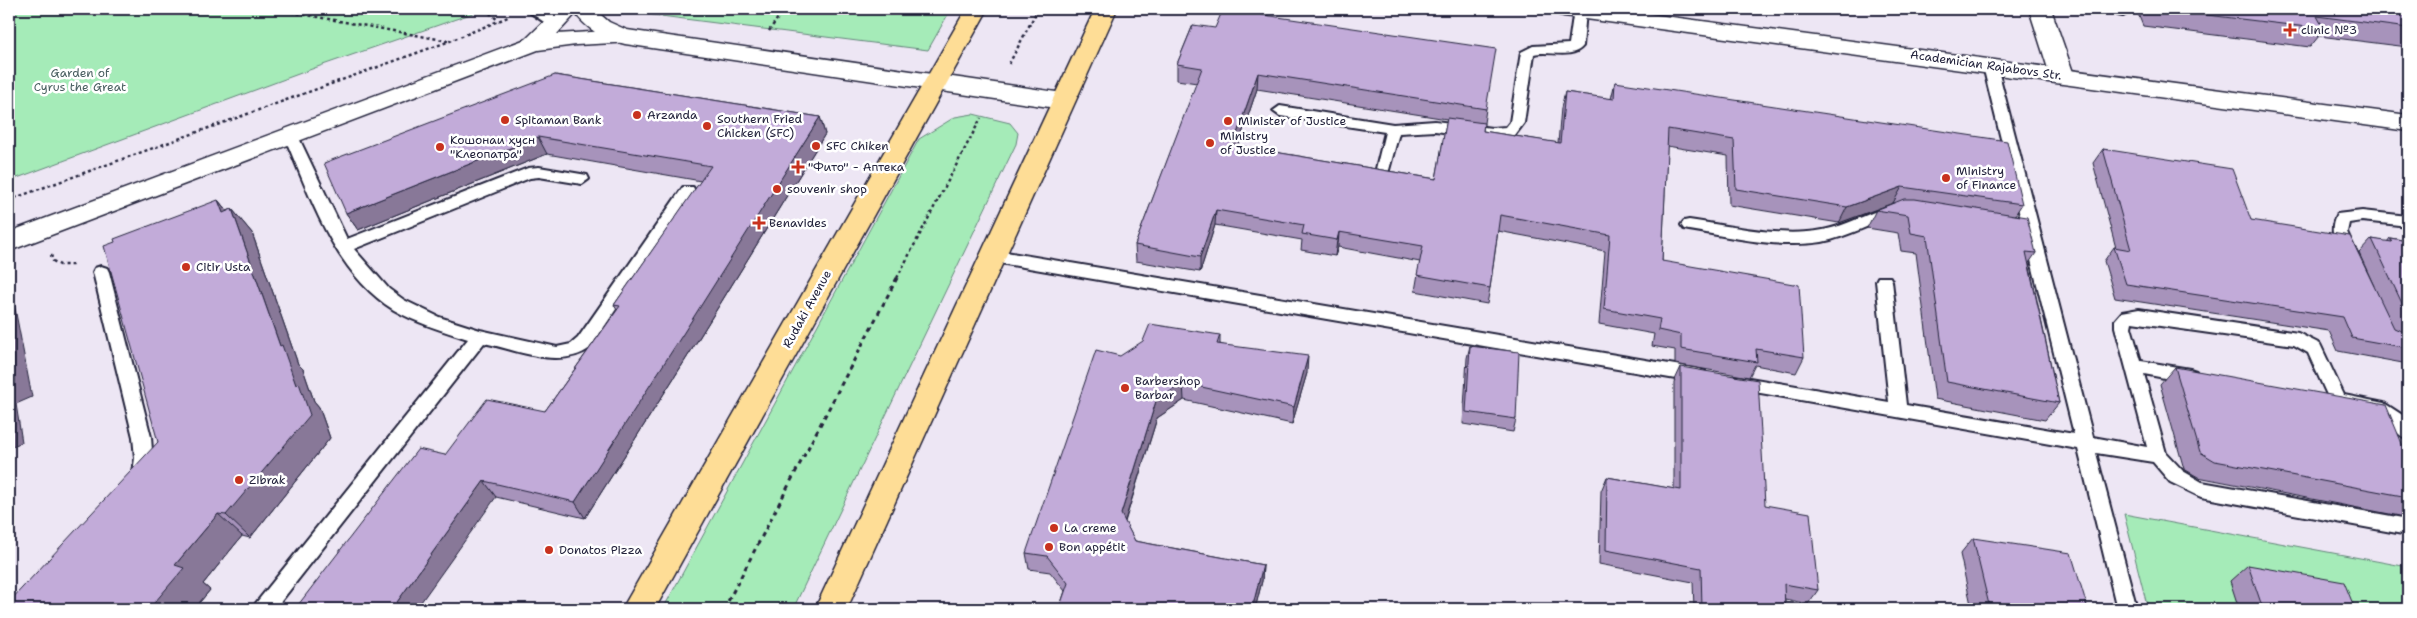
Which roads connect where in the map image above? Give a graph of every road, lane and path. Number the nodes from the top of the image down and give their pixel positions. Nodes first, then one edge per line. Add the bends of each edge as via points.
1 (274, 9) edge
2 (485, 9) edge
3 (532, 9) edge
4 (582, 9) edge
5 (977, 9) edge
6 (1038, 9) edge
7 (1106, 9) edge
8 (2040, 9) edge
9 (1572, 10) edge
10 (562, 16) edge
11 (625, 37) junction
12 (450, 41) junction
13 (534, 44) junction
14 (1990, 66) junction
15 (2062, 75) junction
16 (935, 82) junction
17 (995, 91) junction
18 (1063, 102) junction
19 (1280, 111) dead end
20 (2408, 123) edge
21 (1393, 129) junction
22 (291, 136) junction
23 (1381, 177) edge
24 (582, 179) dead end
25 (688, 191) dead end
26 (9, 200) edge
27 (1905, 210) edge
28 (2408, 221) edge
29 (1690, 225) dead end
30 (2013, 227) edge
31 (45, 228) junction
32 (2032, 230) junction
33 (9, 242) edge
34 (343, 247) junction
35 (994, 256) junction
36 (2355, 267) edge
37 (101, 272) joint
38 (1884, 281) dead end
39 (480, 336) junction
40 (2134, 366) junction
41 (2202, 378) edge
42 (2318, 398) edge
43 (2338, 401) junction
44 (1898, 410) junction
45 (2408, 432) edge
46 (2086, 442) junction
47 (2158, 456) junction
48 (133, 499) edge
49 (2408, 527) edge
50 (264, 609) edge
51 (638, 609) edge
52 (724, 609) edge
53 (831, 609) edge
54 (2127, 609) edge

1 - 12 path
2 - 12 path via 499,21
3 - 10 lane
4 - 11 street via 603,30
5 - 16 highway, Rudaki Avenue
6 - 17 path
7 - 18 highway
8 - 15 street
9 - 14 street, Academician Rajabovs Str.
9 - 21 lane via 1576,46 1564,50 1538,48 1528,52 1517,122 1510,132 1435,126
10 - 13 street
11 - 13 street via 576,38
11 - 16 street
12 - 26 path
13 - 22 street
14 - 15 street, Academician Rajabovs Str.
14 - 32 lane
15 - 20 street, Academician Rajabovs Str.
16 - 17 street
16 - 51 highway, Rudaki Avenue
17 - 18 street
17 - 52 path
18 - 35 highway
19 - 21 lane
21 - 23 lane
22 - 31 street
22 - 34 lane
24 - 34 lane via 528,173
25 - 39 lane via 584,343 575,350 557,353
27 - 29 lane via 1893,210 1824,236 1811,237
28 - 36 lane via 2362,216 2342,218 2339,232
30 - 32 lane
31 - 33 street
31 - 37 path via 53,261 60,265 91,266
32 - 46 lane
34 - 39 lane via 391,302 428,320
35 - 44 lane
35 - 53 highway
37 - 48 lane via 142,437 142,476
38 - 44 lane
39 - 50 lane
40 - 41 lane
40 - 43 lane via 2123,327 2123,320 2128,316 2151,316 2286,336 2314,349
40 - 47 lane
42 - 43 lane
43 - 45 lane via 2385,410 2401,420
44 - 46 lane
46 - 47 lane
46 - 54 lane
47 - 49 lane via 2171,473 2202,489

